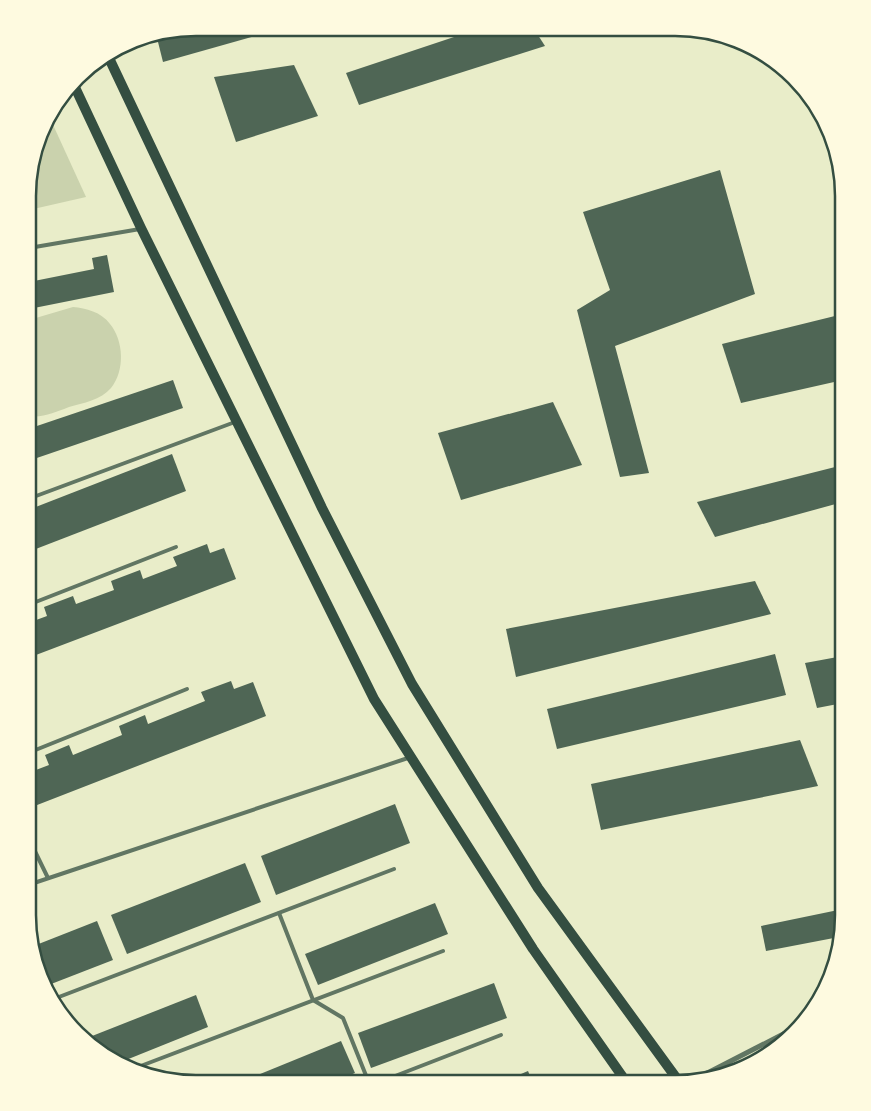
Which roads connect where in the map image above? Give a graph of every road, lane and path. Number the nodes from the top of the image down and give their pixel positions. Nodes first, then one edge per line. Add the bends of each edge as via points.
1 (111, 61) edge
2 (77, 90) edge
3 (141, 228) junction
4 (36, 247) edge
5 (236, 421) junction
6 (36, 496) edge
7 (176, 547) dead end
8 (36, 602) edge
9 (188, 689) dead end
10 (36, 750) edge
11 (411, 758) junction
12 (36, 853) edge
13 (394, 869) dead end
14 (48, 878) junction
15 (36, 882) edge
16 (279, 913) junction
17 (443, 951) dead end
18 (59, 997) edge
19 (313, 1000) junction
20 (501, 1035) dead end
21 (778, 1036) edge
22 (143, 1065) edge
23 (710, 1071) edge
24 (365, 1074) edge
25 (400, 1074) edge
26 (621, 1074) edge
27 (673, 1074) edge

1 - 27 main road via 322,508 412,684 538,888
2 - 3 main road
3 - 4 lane
3 - 5 main road
5 - 6 lane
5 - 11 main road via 374,699
7 - 8 lane
9 - 10 lane
11 - 14 lane
11 - 26 main road via 533,949
12 - 14 lane
13 - 16 lane
14 - 15 lane
16 - 18 lane
16 - 19 lane
17 - 19 lane
19 - 22 lane
19 - 24 lane via 343,1018
20 - 25 lane
21 - 23 street

